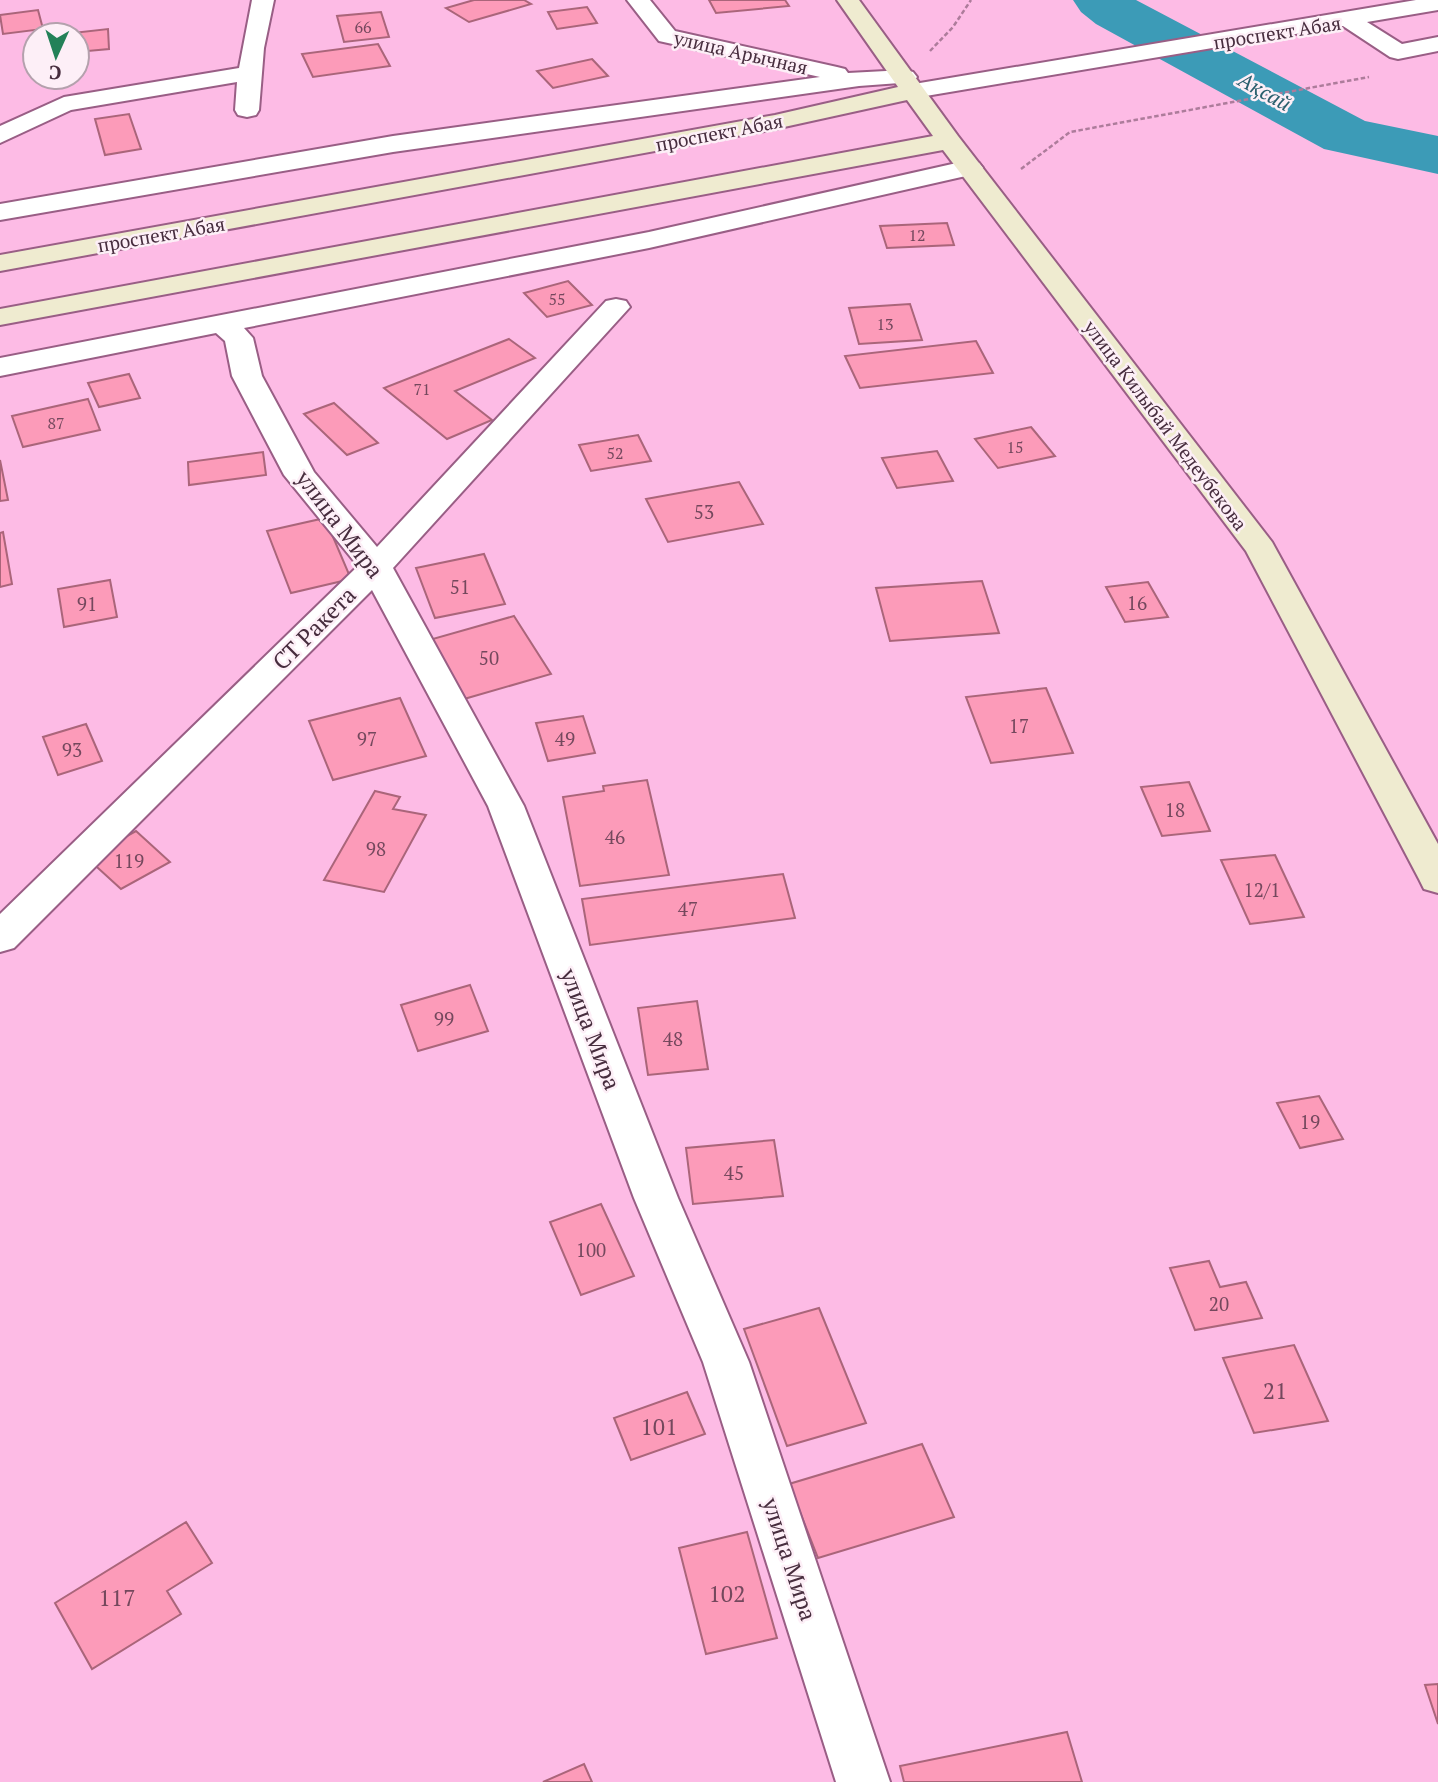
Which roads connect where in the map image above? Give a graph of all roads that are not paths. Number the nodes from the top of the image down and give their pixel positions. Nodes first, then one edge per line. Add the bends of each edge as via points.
1 (263, 0) edge
2 (638, 0) edge
3 (848, 0) edge
4 (1438, 3) edge
5 (1349, 20) junction
6 (1438, 44) edge
7 (250, 73) junction
8 (859, 79) junction
9 (910, 84) junction
10 (247, 110) dead end
11 (0, 136) edge
12 (949, 141) junction
13 (970, 168) junction
14 (0, 212) edge
15 (0, 263) edge
16 (616, 307) dead end
17 (0, 317) edge
18 (223, 325) junction
19 (0, 367) edge
20 (376, 567) junction
21 (1438, 879) edge
22 (0, 937) edge
23 (863, 1782) edge

1 - 7 street
2 - 8 street, улица Арычная via 667,36
3 - 9 main road, улица Килыбай Медеубекова
4 - 5 street, проспект Абая
5 - 6 street via 1398,52
5 - 9 street, проспект Абая via 1012,74
7 - 10 street
7 - 11 street via 64,104
8 - 9 street
8 - 14 street via 393,144
9 - 12 main road, улица Килыбай Медеубекова
9 - 15 main road, проспект Абая via 762,124
12 - 13 main road, улица Килыбай Медеубекова
12 - 17 main road
13 - 18 street via 649,240
13 - 21 main road, улица Килыбай Медеубекова via 1261,549
16 - 20 street, СТ Ракета
18 - 19 street
18 - 20 street, улица Мира via 239,338 247,376 300,475
20 - 22 street, СТ Ракета
20 - 23 street, улица Мира via 506,806 656,1198 726,1362

